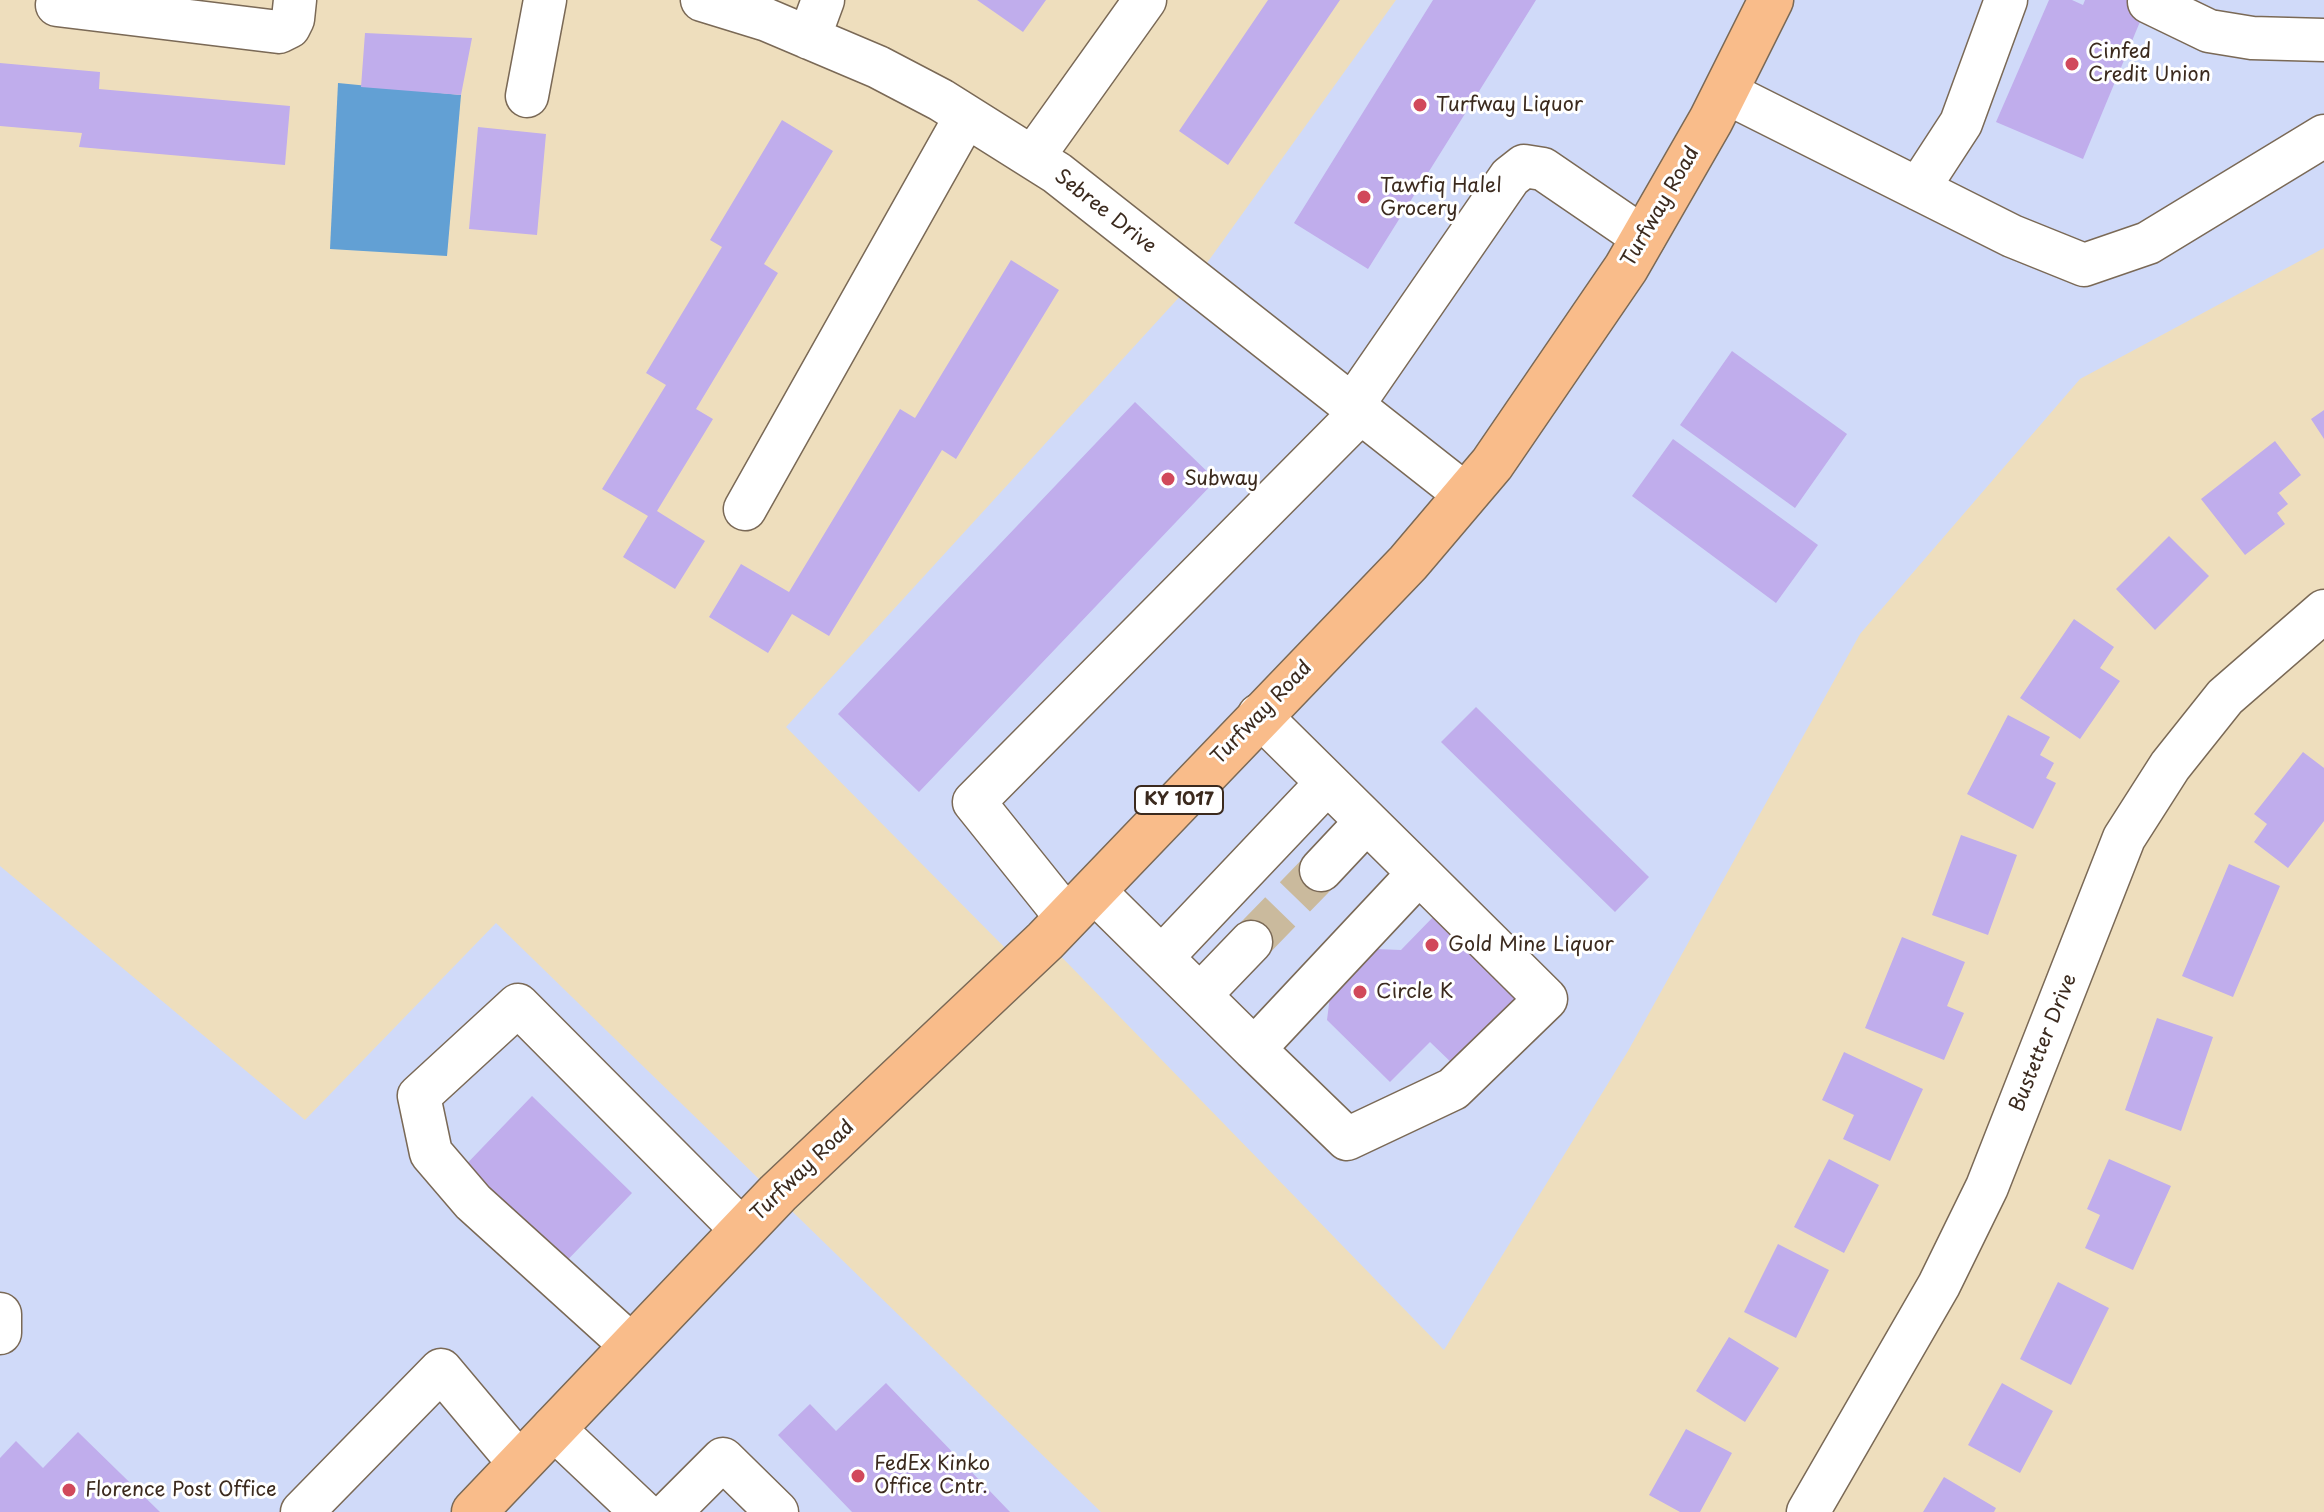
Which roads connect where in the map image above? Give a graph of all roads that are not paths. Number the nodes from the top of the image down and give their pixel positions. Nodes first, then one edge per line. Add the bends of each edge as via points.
1 (295, 0) edge
2 (545, 0) edge
3 (702, 0) edge
4 (1145, 0) edge
5 (1771, 0) edge
6 (2006, 0) edge
7 (2149, 2) edge
8 (57, 5) dead end
9 (816, 19) edge
10 (2324, 40) edge
11 (1725, 92) junction
12 (527, 96) dead end
13 (966, 116) junction
14 (2324, 136) edge
15 (1033, 157) junction
16 (1918, 189) junction
17 (1644, 238) junction
18 (1356, 409) junction
19 (1466, 495) junction
20 (745, 509) dead end
21 (2324, 611) edge
22 (1259, 715) junction
23 (1327, 783) junction
24 (1366, 822) junction
25 (1321, 870) tunnel mouth
26 (1419, 873) junction
27 (1080, 904) junction
28 (1251, 942) tunnel mouth
29 (1162, 957) junction
30 (1200, 995) junction
31 (1254, 1049) junction
32 (742, 1230) junction
33 (0, 1314) edge
34 (0, 1333) edge
35 (632, 1346) junction
36 (553, 1428) junction
37 (520, 1464) junction
38 (302, 1512) edge
39 (474, 1512) edge
40 (642, 1512) edge
41 (670, 1512) edge
42 (777, 1512) edge
43 (1808, 1512) edge

1 - 8 street via 293,19 279,32
2 - 12 street
3 - 9 street, Sebree Drive
4 - 15 street
5 - 11 main road, Turfway Road / KY 1017
6 - 16 street via 1961,123
7 - 10 street via 2209,31
9 - 13 street, Sebree Drive via 878,67
11 - 16 street
11 - 17 main road, Turfway Road / KY 1017
13 - 15 street, Sebree Drive
13 - 20 street
14 - 16 street via 2148,243 2084,265
15 - 18 street, Sebree Drive
17 - 18 street via 1543,169 1524,166 1510,177
17 - 19 main road, Turfway Road / KY 1017 via 1538,400
18 - 19 street, Sebree Drive
18 - 27 street via 974,802
19 - 22 main road, Turfway Road / KY 1017 via 1408,563
21 - 43 street, Bustetter Drive via 2225,697 2170,766 2124,838 1987,1187 1939,1285
22 - 23 street
22 - 27 main road, Turfway Road / KY 1017
23 - 24 street
23 - 29 street
24 - 25 street
24 - 26 street
26 - 31 street
26 - 31 street via 1546,999 1453,1089 1347,1139
27 - 29 street
27 - 32 main road, Turfway Road / KY 1017
28 - 30 street
29 - 30 street
30 - 31 street
32 - 35 main road, Turfway Road / KY 1017
32 - 35 street via 518,1005 419,1096 431,1153 473,1202
33 - 34 street
35 - 36 main road, Turfway Road / KY 1017
36 - 37 main road, Turfway Road / KY 1017
36 - 40 street
37 - 38 street via 441,1370
37 - 39 main road, Turfway Road / KY 1017
41 - 42 street via 723,1459

